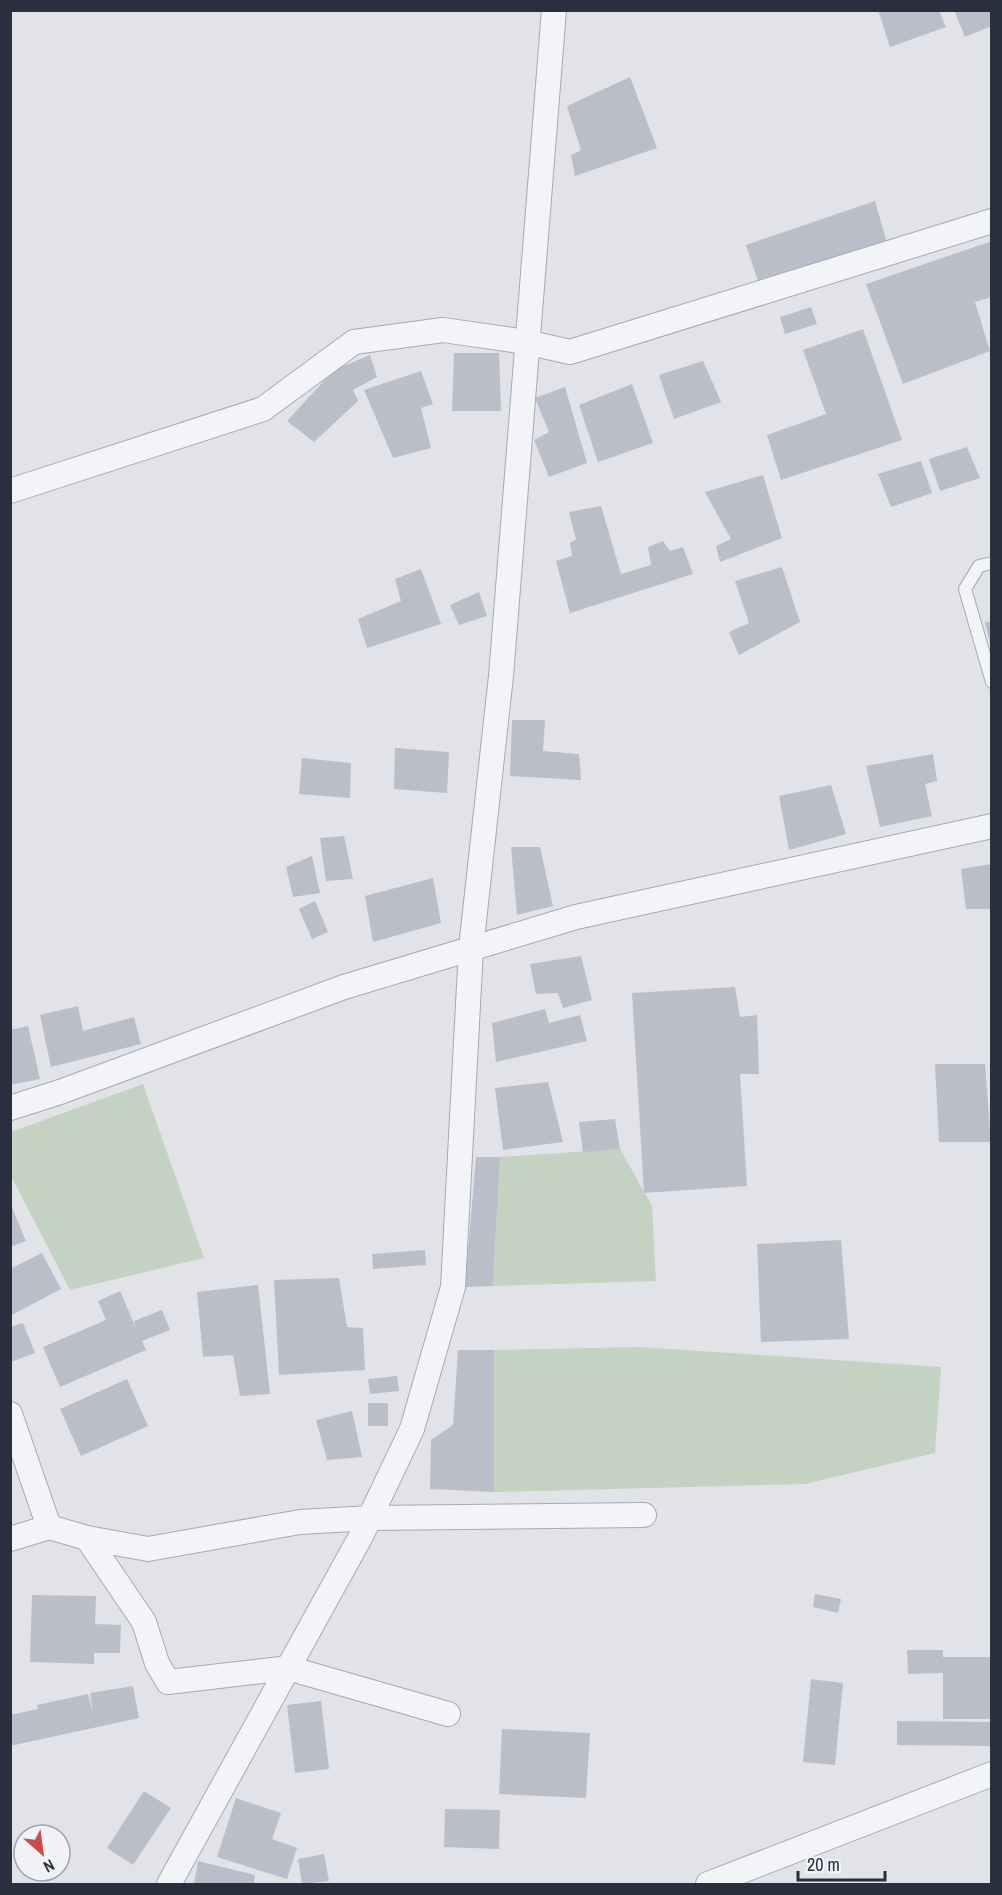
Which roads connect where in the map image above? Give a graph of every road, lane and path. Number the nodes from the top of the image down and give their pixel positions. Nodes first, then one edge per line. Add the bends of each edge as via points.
1 (554, 10) edge
2 (992, 221) edge
3 (526, 342) junction
4 (10, 490) edge
5 (992, 563) edge
6 (992, 682) edge
7 (992, 826) edge
8 (471, 948) junction
9 (10, 1108) edge
10 (10, 1414) edge
11 (644, 1515) dead end
12 (370, 1518) junction
13 (49, 1527) junction
14 (87, 1538) junction
15 (10, 1539) edge
16 (288, 1668) junction
17 (448, 1714) dead end
18 (992, 1774) edge
19 (169, 1884) edge
20 (708, 1884) edge

1 - 3 street
2 - 3 street via 570,352
3 - 4 street via 443,330 354,342 263,409
3 - 8 street via 501,676
5 - 6 lane via 980,566 965,589
7 - 8 street via 576,917
8 - 9 street via 344,987
8 - 12 street via 453,1287 412,1429
10 - 13 street
11 - 12 street
12 - 14 street via 300,1522 148,1549
12 - 16 street
13 - 14 street
13 - 15 street
14 - 16 street via 144,1622 157,1663 168,1682
16 - 17 street
16 - 19 street
18 - 20 street

